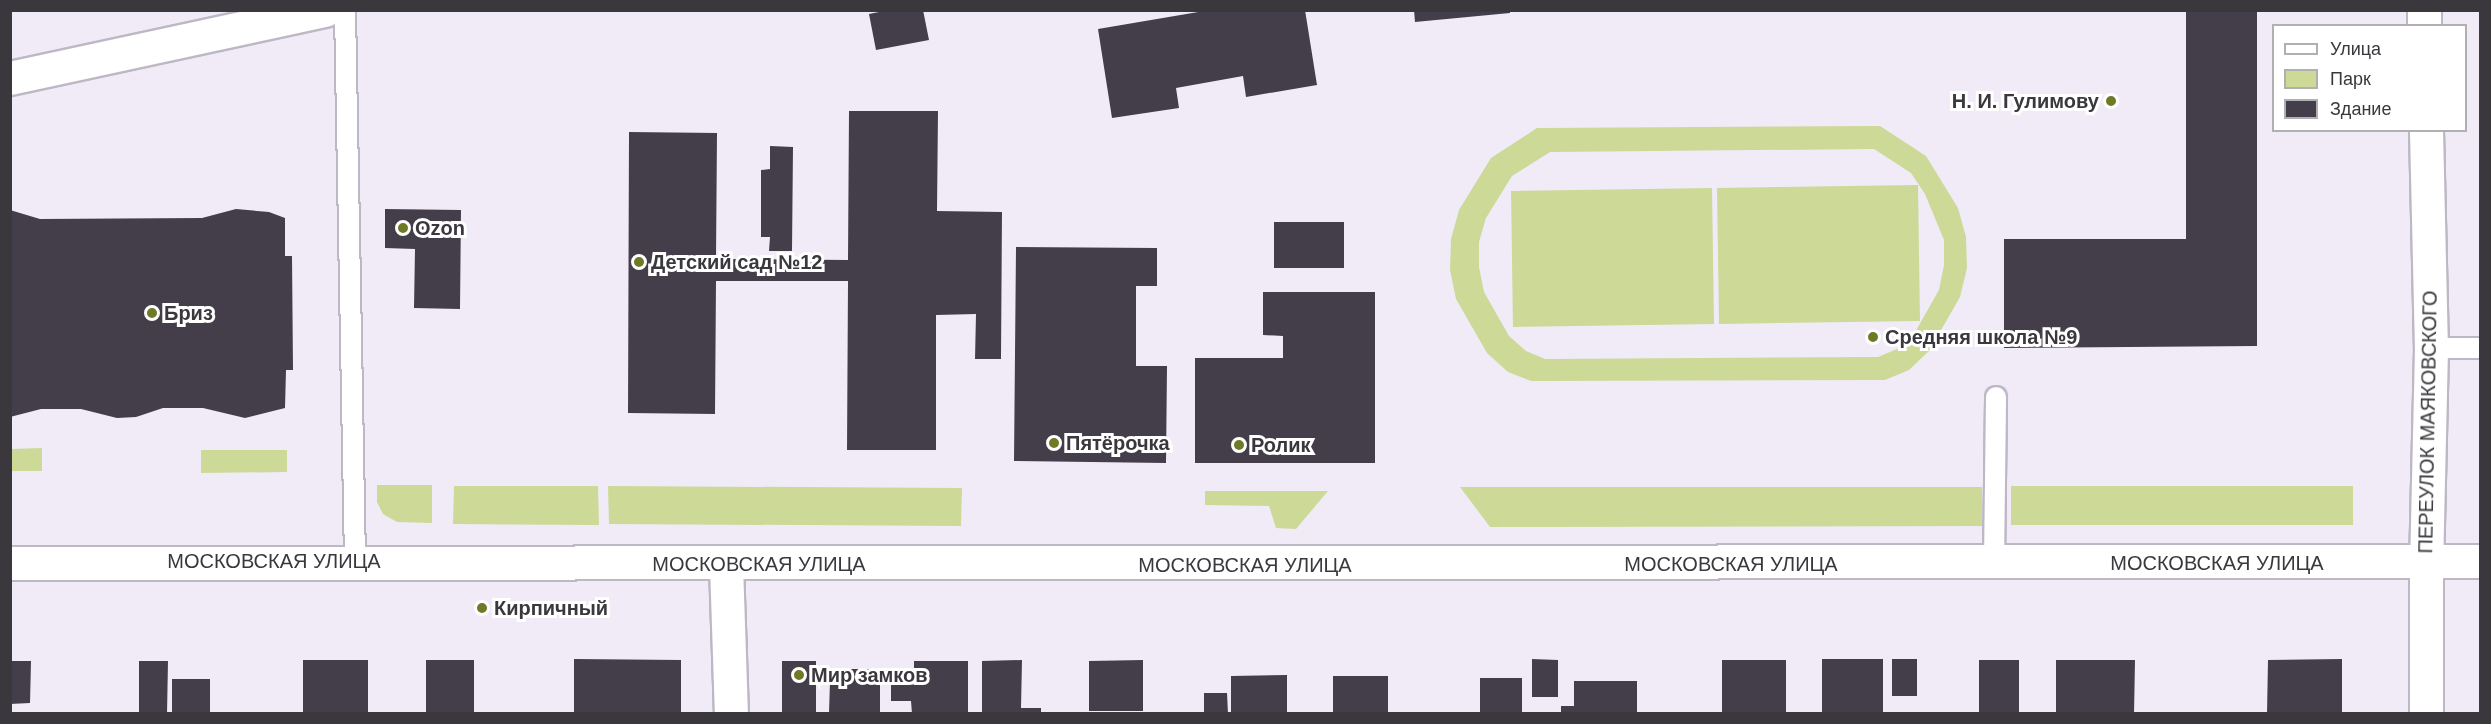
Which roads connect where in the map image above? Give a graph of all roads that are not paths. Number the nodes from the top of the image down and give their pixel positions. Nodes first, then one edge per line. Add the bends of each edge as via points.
1 (325, 10) edge
2 (345, 10) edge
3 (10, 78) edge
4 (2426, 132) edge
5 (2431, 348) junction
6 (2481, 348) edge
7 (1996, 397) dead end
8 (355, 561) junction
9 (2426, 561) junction
10 (2481, 561) edge
11 (10, 563) edge
12 (1994, 564) junction
13 (726, 565) junction
14 (731, 714) edge
15 (2426, 714) edge

1 - 3 main road
2 - 8 lane
4 - 5 main road, ПЕРЕУЛОК МАЯКОВСКОГО
5 - 6 lane
5 - 9 main road, ПЕРЕУЛОК МАЯКОВСКОГО
7 - 12 lane
8 - 11 main road, МОСКОВСКАЯ УЛИЦА
8 - 13 main road, МОСКОВСКАЯ УЛИЦА
9 - 10 main road, МОСКОВСКАЯ УЛИЦА
9 - 12 main road, МОСКОВСКАЯ УЛИЦА
9 - 15 main road, ПЕРЕУЛОК МАЯКОВСКОГО
12 - 13 main road, МОСКОВСКАЯ УЛИЦА
13 - 14 main road

